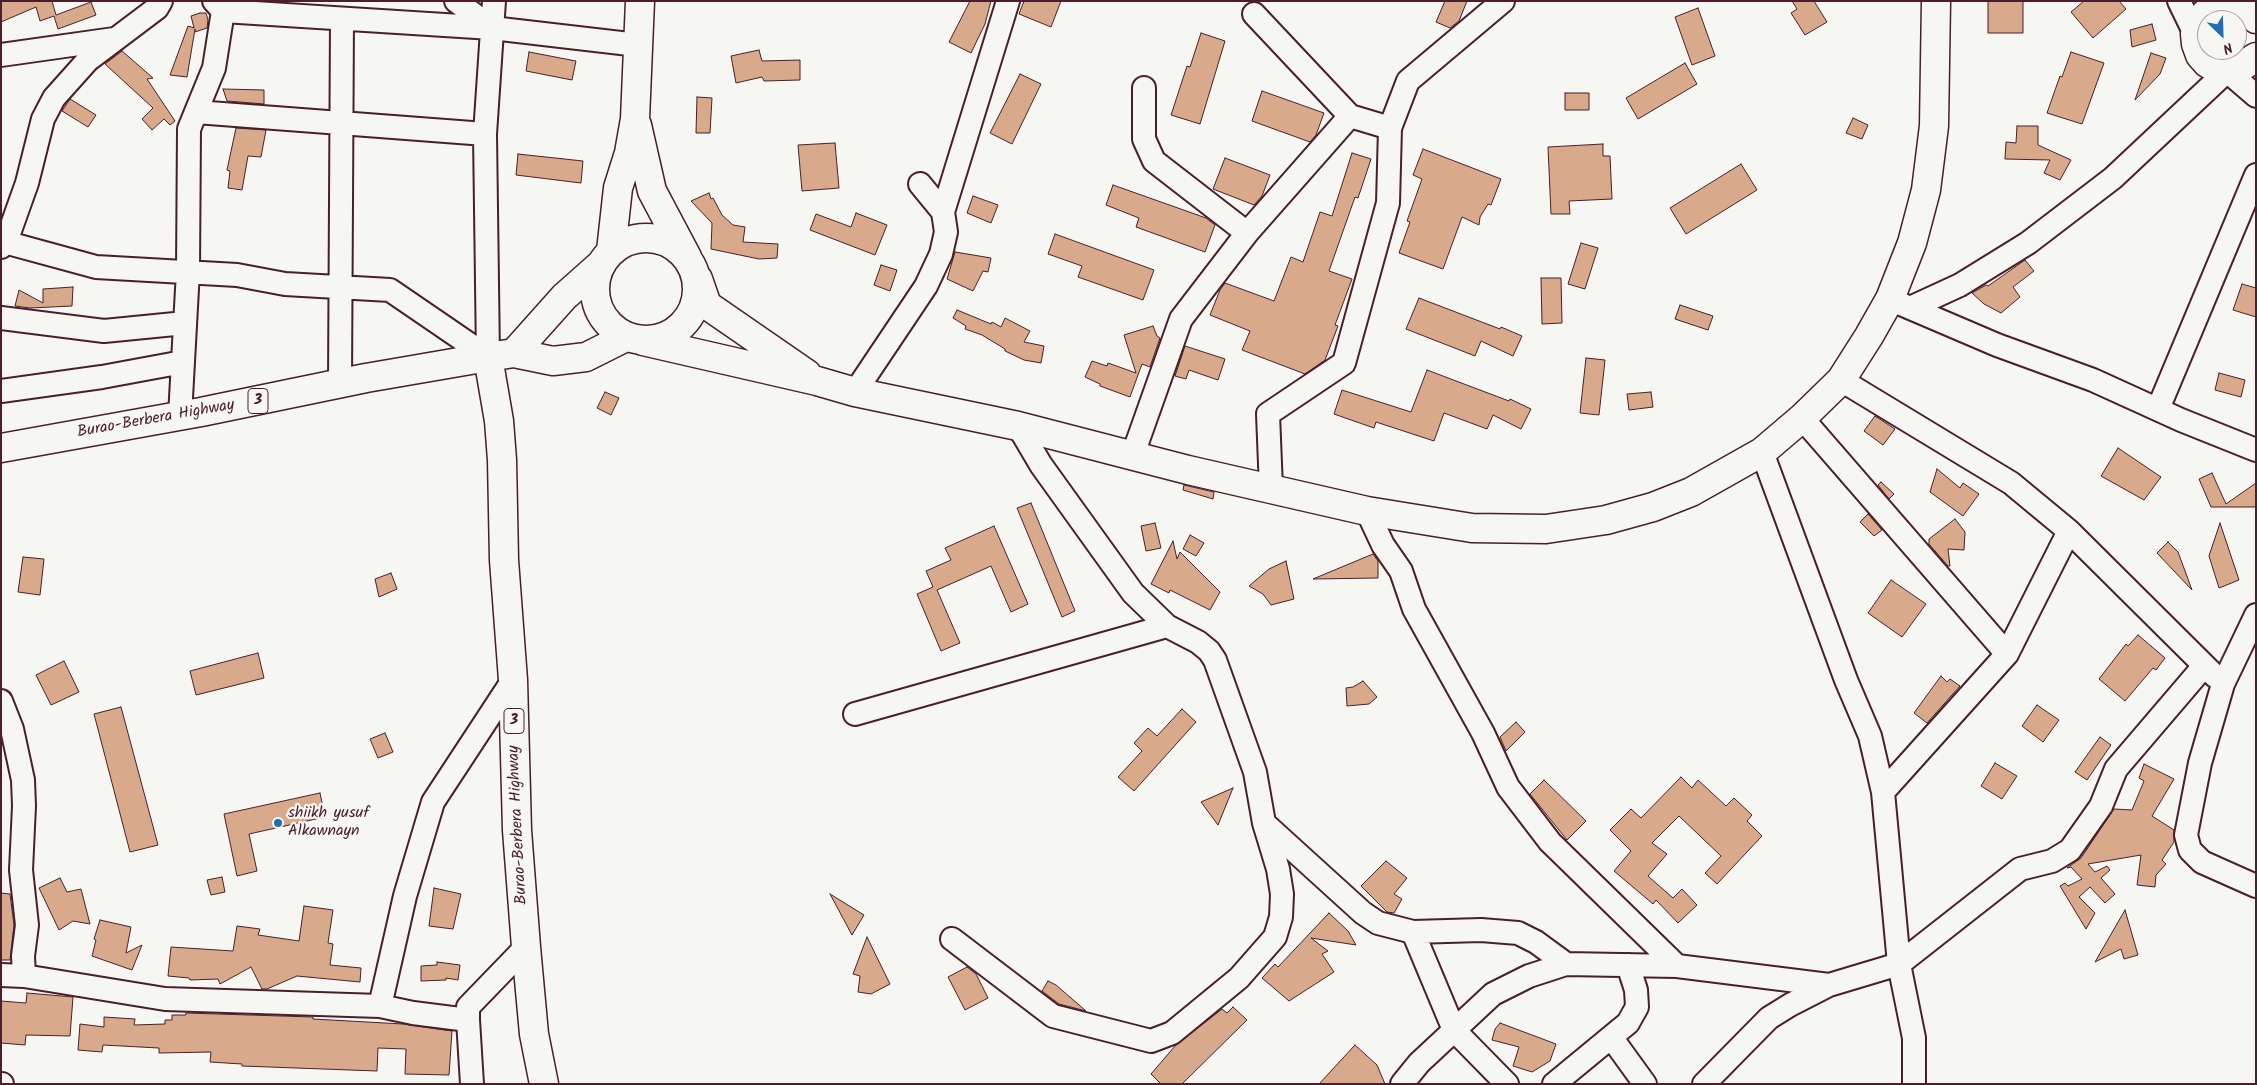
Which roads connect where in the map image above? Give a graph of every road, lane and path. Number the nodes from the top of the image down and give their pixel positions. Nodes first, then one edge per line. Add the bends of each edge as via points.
1 (162, 1) edge
2 (456, 1) edge
3 (494, 1) edge
4 (640, 1) edge
5 (1008, 1) edge
6 (1503, 1) edge
7 (1936, 1) edge
8 (2179, 1) edge
9 (218, 6) edge
10 (2245, 8) edge
11 (1254, 14) dead end
12 (342, 18) junction
13 (492, 28) junction
14 (2195, 34) junction
15 (115, 39) junction
16 (638, 45) junction
17 (1, 55) edge
18 (2256, 57) edge
19 (2227, 71) junction
20 (1144, 88) dead end
21 (2256, 96) edge
22 (196, 112) junction
23 (1350, 116) junction
24 (635, 119) junction
25 (341, 123) junction
26 (1390, 128) junction
27 (485, 134) junction
28 (2256, 175) edge
29 (920, 184) dead end
30 (943, 212) junction
31 (1247, 233) junction
32 (3, 243) edge
33 (606, 258) junction
34 (691, 264) junction
35 (188, 271) junction
36 (340, 287) junction
37 (1900, 304) junction
38 (1, 318) edge
39 (185, 323) junction
40 (635, 339) junction
41 (501, 355) junction
42 (183, 362) junction
43 (1840, 380) junction
44 (817, 381) junction
45 (340, 384) junction
46 (1, 391) edge
47 (855, 392) junction
48 (2158, 409) junction
49 (180, 416) junction
50 (1802, 418) junction
51 (1018, 426) junction
52 (1, 448) edge
53 (2256, 450) edge
54 (1762, 452) junction
55 (1132, 457) junction
56 (1271, 489) junction
57 (1367, 511) junction
58 (2069, 531) junction
59 (2256, 615) edge
60 (1167, 626) junction
61 (2007, 654) junction
62 (2204, 666) junction
63 (513, 680) junction
64 (2223, 684) junction
65 (1, 701) edge
66 (854, 714) dead end
67 (1883, 792) junction
68 (1264, 823) junction
69 (2256, 886) edge
70 (1412, 932) junction
71 (952, 939) dead end
72 (526, 946) junction
73 (1566, 964) junction
74 (1899, 964) junction
75 (1628, 965) junction
76 (1677, 966) junction
77 (1, 975) edge
78 (24, 976) junction
79 (1829, 985) junction
80 (380, 1006) junction
81 (468, 1020) junction
82 (1454, 1030) junction
83 (1611, 1038) junction
84 (472, 1084) edge
85 (544, 1084) edge
86 (1402, 1084) edge
87 (1507, 1084) edge
88 (1554, 1084) edge
89 (1646, 1084) edge
90 (1704, 1084) edge
91 (1914, 1084) edge

1 - 15 street
2 - 13 street
3 - 13 street
4 - 16 main road
5 - 30 street
6 - 26 street via 1408,81
7 - 37 main road via 1934,126 1926,190
8 - 14 street
9 - 12 street
9 - 22 street via 214,68
10 - 14 main road via 2225,4 2214,8 2198,23
11 - 23 street
12 - 13 street
12 - 25 street
13 - 16 street
13 - 27 street
14 - 19 main road via 2198,50 2207,63
15 - 17 street
15 - 32 street via 88,60 54,98 43,119 27,183
16 - 24 main road
18 - 19 main road via 2238,69
19 - 21 street
19 - 37 street via 2114,178 2028,243 1960,285
20 - 31 street via 1144,139 1154,161
22 - 25 street
22 - 35 street via 189,129
23 - 26 street
23 - 31 street
24 - 33 main road via 629,154 618,188
24 - 34 main road via 652,191
25 - 27 street
25 - 36 street
26 - 56 street via 1388,203 1344,363 1268,414
27 - 41 street
28 - 48 street
29 - 30 street
30 - 47 street via 946,232 941,254 930,278
31 - 55 street via 1181,319
32 - 35 street via 96,267
33 - 34 main road via 625,242 642,237 675,245
33 - 40 main road via 595,281 595,298 601,314 612,328
33 - 41 main road
34 - 40 main road via 698,288 696,305 688,320 675,332 660,339
34 - 44 main road via 707,305
35 - 36 street via 237,275 285,284
35 - 39 street
36 - 41 street via 390,290
36 - 45 street
37 - 43 main road
37 - 48 street
38 - 39 street via 104,331
39 - 42 street
40 - 41 main road via 586,356 553,361
40 - 44 main road
41 - 45 main road, Burao-Berbera Highway / 3
41 - 63 main road, Burao-Berbera Highway / 3 via 499,420 504,560
42 - 46 street
42 - 49 street
43 - 50 main road
43 - 58 street via 2011,483
44 - 47 main road
45 - 49 main road, Burao-Berbera Highway / 3
47 - 51 main road
48 - 53 street
49 - 52 main road, Burao-Berbera Highway / 3
50 - 54 main road
50 - 61 street
51 - 55 main road
51 - 60 street via 1041,465 1133,593
54 - 57 main road via 1691,492 1653,507 1606,520 1546,529 1472,528
54 - 67 street via 1846,680 1870,736
55 - 56 main road
56 - 57 main road
57 - 76 street via 1383,545 1401,571 1414,610 1483,733 1508,787 1550,842
58 - 61 street
58 - 62 street
59 - 64 street
60 - 66 street
60 - 68 street via 1198,642 1215,660 1249,750
61 - 67 street
62 - 64 street
62 - 74 street via 2116,769 2101,806 2070,850 2052,861 2020,869
63 - 72 main road, Burao-Berbera Highway / 3 via 517,830
63 - 80 street via 433,802 405,896
64 - 69 street via 2200,763 2186,835 2190,850 2202,862
65 - 78 street via 12,729 23,780 21,870 27,925
67 - 74 street
68 - 70 street via 1363,913 1378,923
68 - 71 street via 1282,894 1281,917 1275,937 1239,978 1172,1033 1151,1041 1053,1016
70 - 73 street via 1481,930 1518,934 1536,942
70 - 82 street
72 - 81 street via 468,1007
72 - 85 main road, Burao-Berbera Highway / 3 via 534,1034
73 - 75 street
73 - 82 street via 1529,976 1493,994
74 - 79 street
74 - 91 street via 1914,1038
75 - 76 street
75 - 83 street via 1636,990 1637,1007 1628,1023
76 - 79 street
77 - 78 street
78 - 80 street via 165,999
79 - 90 street via 1769,1018
80 - 81 street
81 - 84 street
82 - 86 street via 1419,1062
82 - 87 street
83 - 88 street
83 - 89 street

